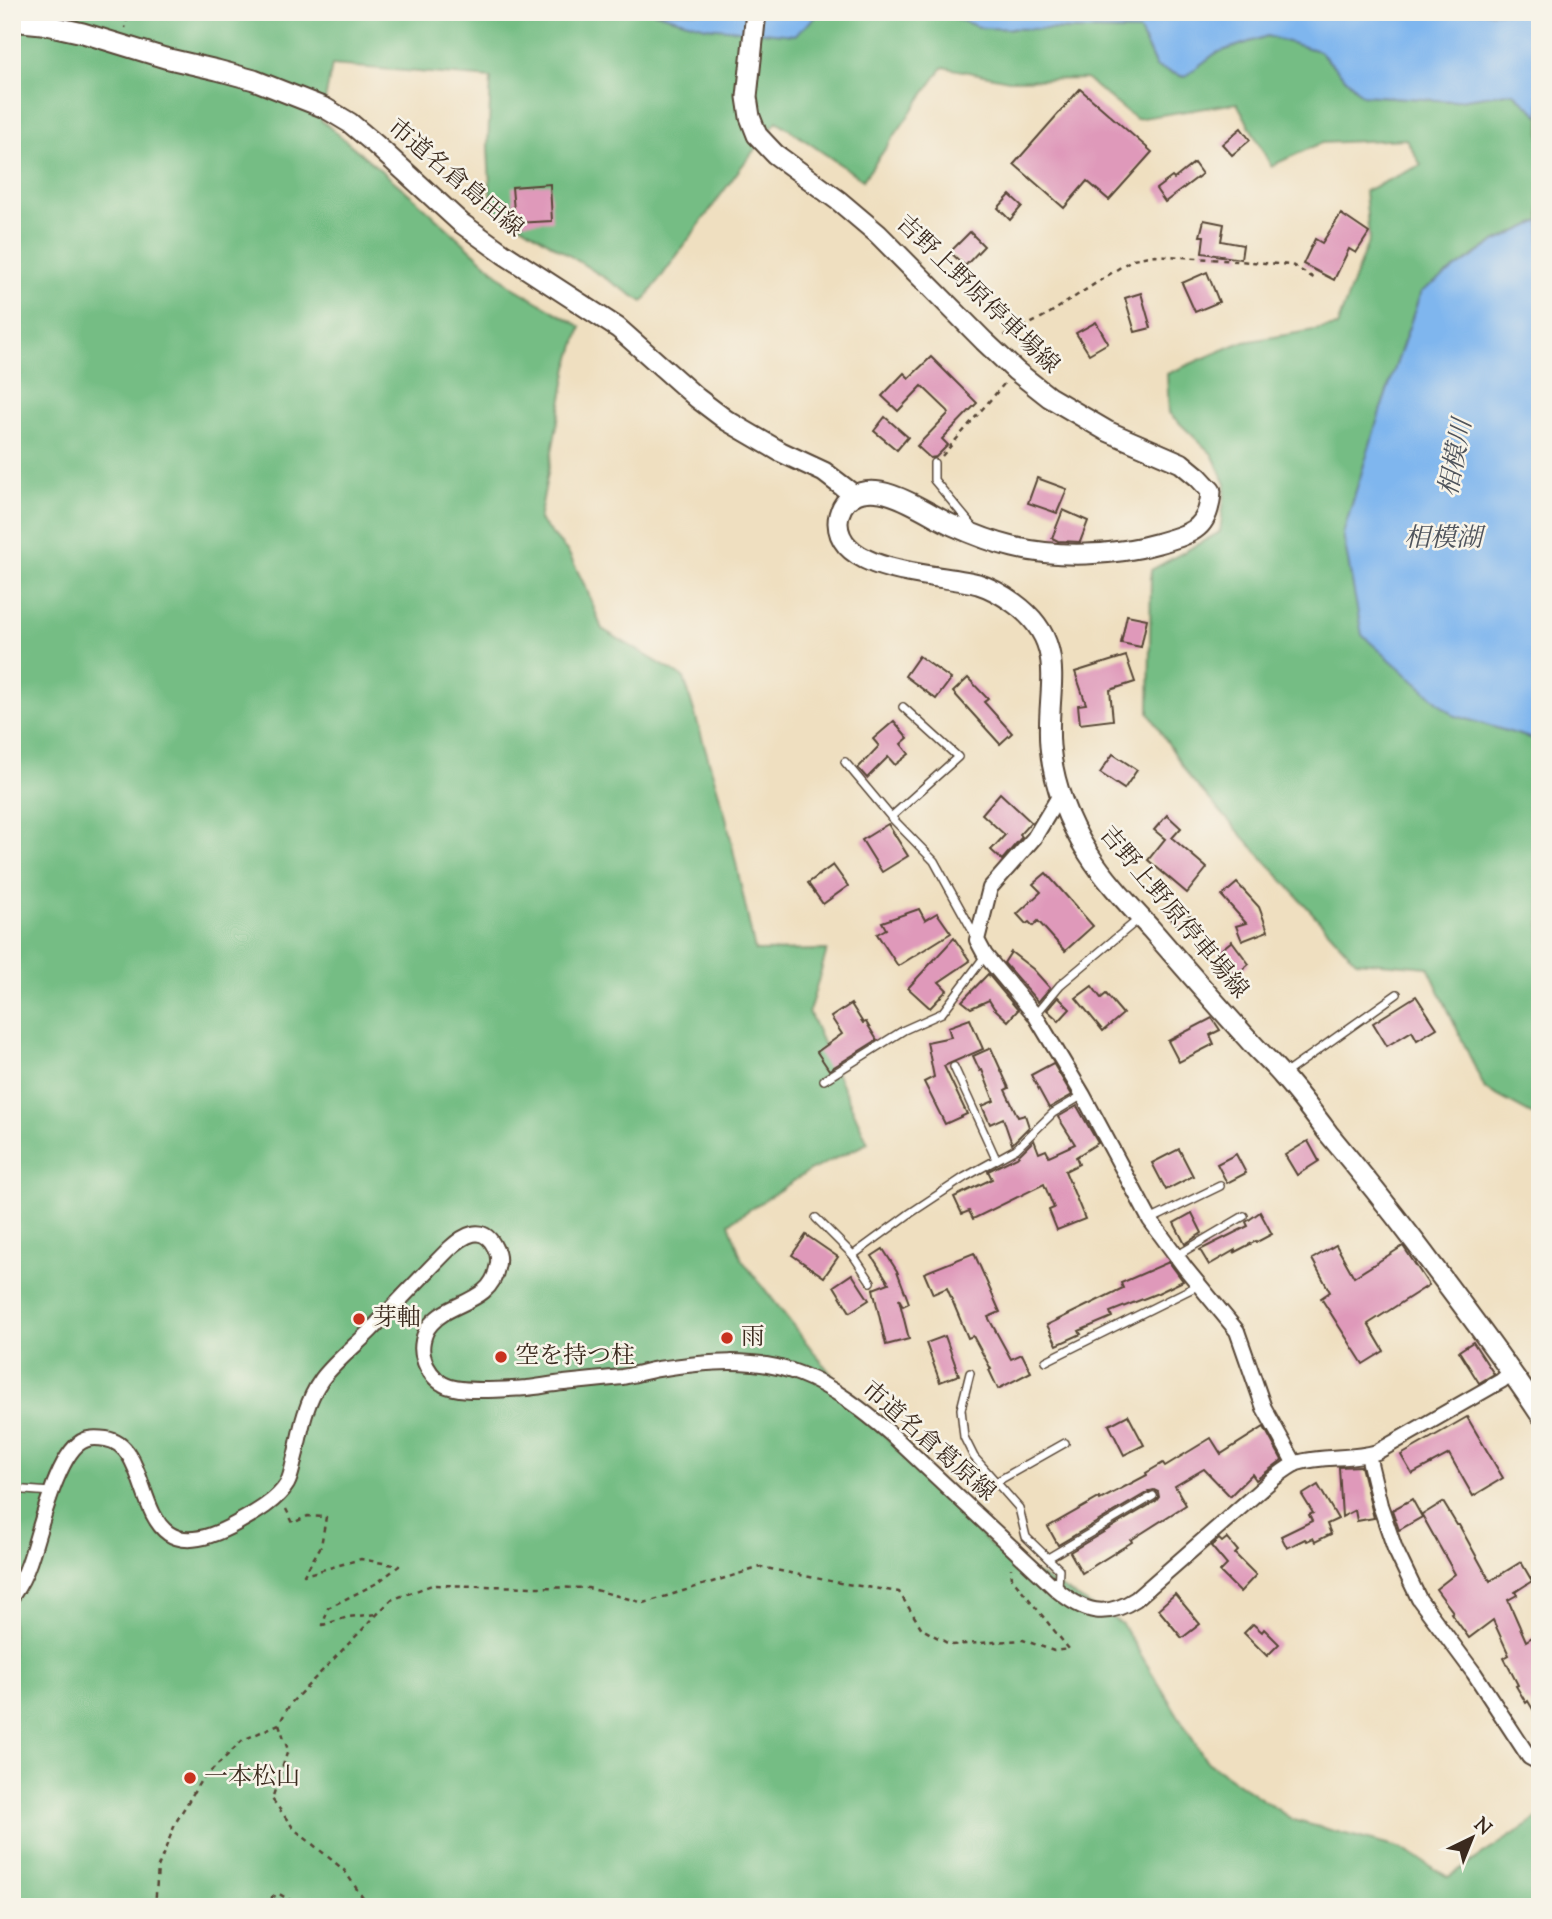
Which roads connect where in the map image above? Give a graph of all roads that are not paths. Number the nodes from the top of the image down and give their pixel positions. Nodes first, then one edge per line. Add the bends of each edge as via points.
1 (756, 12) edge
2 (12, 21) edge
3 (934, 463) road end
4 (854, 495) junction
5 (983, 539) junction
6 (903, 707) dead end
7 (845, 762) dead end
8 (1061, 793) junction
9 (891, 817) junction
10 (1140, 918) junction
11 (977, 940) junction
12 (985, 956) junction
13 (1397, 994) dead end
14 (1035, 1014) junction
15 (954, 1067) dead end
16 (1282, 1075) junction
17 (824, 1080) dead end
18 (1083, 1095) junction
19 (996, 1159) junction
20 (1220, 1186) dead end
21 (1244, 1216) dead end
22 (816, 1218) dead end
23 (1150, 1220) junction
24 (853, 1255) junction
25 (1176, 1256) junction
26 (871, 1282) dead end
27 (1199, 1285) junction
28 (1046, 1361) dead end
29 (1512, 1372) junction
30 (970, 1373) dead end
31 (1540, 1415) edge
32 (1065, 1443) dead end
33 (1368, 1455) junction
34 (1295, 1464) junction
35 (996, 1482) junction
36 (12, 1489) edge
37 (52, 1492) junction
38 (1153, 1496) dead end
39 (1048, 1558) junction
40 (1058, 1590) junction
41 (12, 1596) edge
42 (1540, 1763) edge

1 - 5 main road, 吉野上野原停車場線 via 747,97 757,135 775,154 878,234 984,341 1049,397 1107,431 1181,463 1211,491 1210,510 1199,527 1152,545 1080,554 1017,548
2 - 4 main road, 市道名倉島田線 via 83,33 217,70 325,108 375,144 461,223 618,328 726,420 824,472
3 - 5 lane via 934,480
4 - 5 main road, 吉野上野原停車場線 via 869,491 886,494
4 - 8 main road, 吉野上野原停車場線 via 843,505 839,530 862,559 886,568 984,586 1020,607 1035,622 1051,658 1050,746
6 - 9 lane via 958,757
7 - 9 lane
8 - 10 main road, 吉野上野原停車場線 via 1077,837
8 - 11 street via 1034,838 990,888
9 - 11 lane via 934,862
10 - 14 lane via 1060,985
10 - 16 main road, 吉野上野原停車場線
11 - 12 street
12 - 14 street
12 - 17 lane via 942,1013 904,1030
13 - 16 lane
14 - 18 street
15 - 19 lane
16 - 29 main road, 吉野上野原停車場線
18 - 19 lane via 1053,1113 1016,1149
18 - 23 street
19 - 24 lane
20 - 23 lane
21 - 25 lane
22 - 24 lane
23 - 25 street
24 - 26 lane
25 - 27 street
27 - 28 lane
27 - 34 street via 1237,1331 1264,1408
29 - 31 main road, 吉野上野原停車場線
29 - 33 street, 市道名倉葛原線
30 - 35 lane via 961,1409 964,1437
32 - 35 lane
33 - 34 street, 市道名倉葛原線
33 - 42 street via 1395,1549 1419,1599 1529,1757
34 - 40 street, 市道名倉葛原線 via 1125,1606 1088,1610
35 - 39 lane via 1018,1508 1026,1537
36 - 37 lane
37 - 40 street, 市道名倉葛原線 via 77,1444 93,1438 115,1441 128,1453 163,1530 193,1540 213,1536 239,1522 278,1495 286,1484 306,1410 323,1379 462,1237 481,1234 498,1254 496,1276 481,1294 438,1317 425,1334 422,1356 442,1384 530,1388 701,1363 779,1367 817,1381 865,1413
37 - 41 street, 市道名倉葛原線 via 29,1564
38 - 39 lane
39 - 40 lane via 1059,1569

